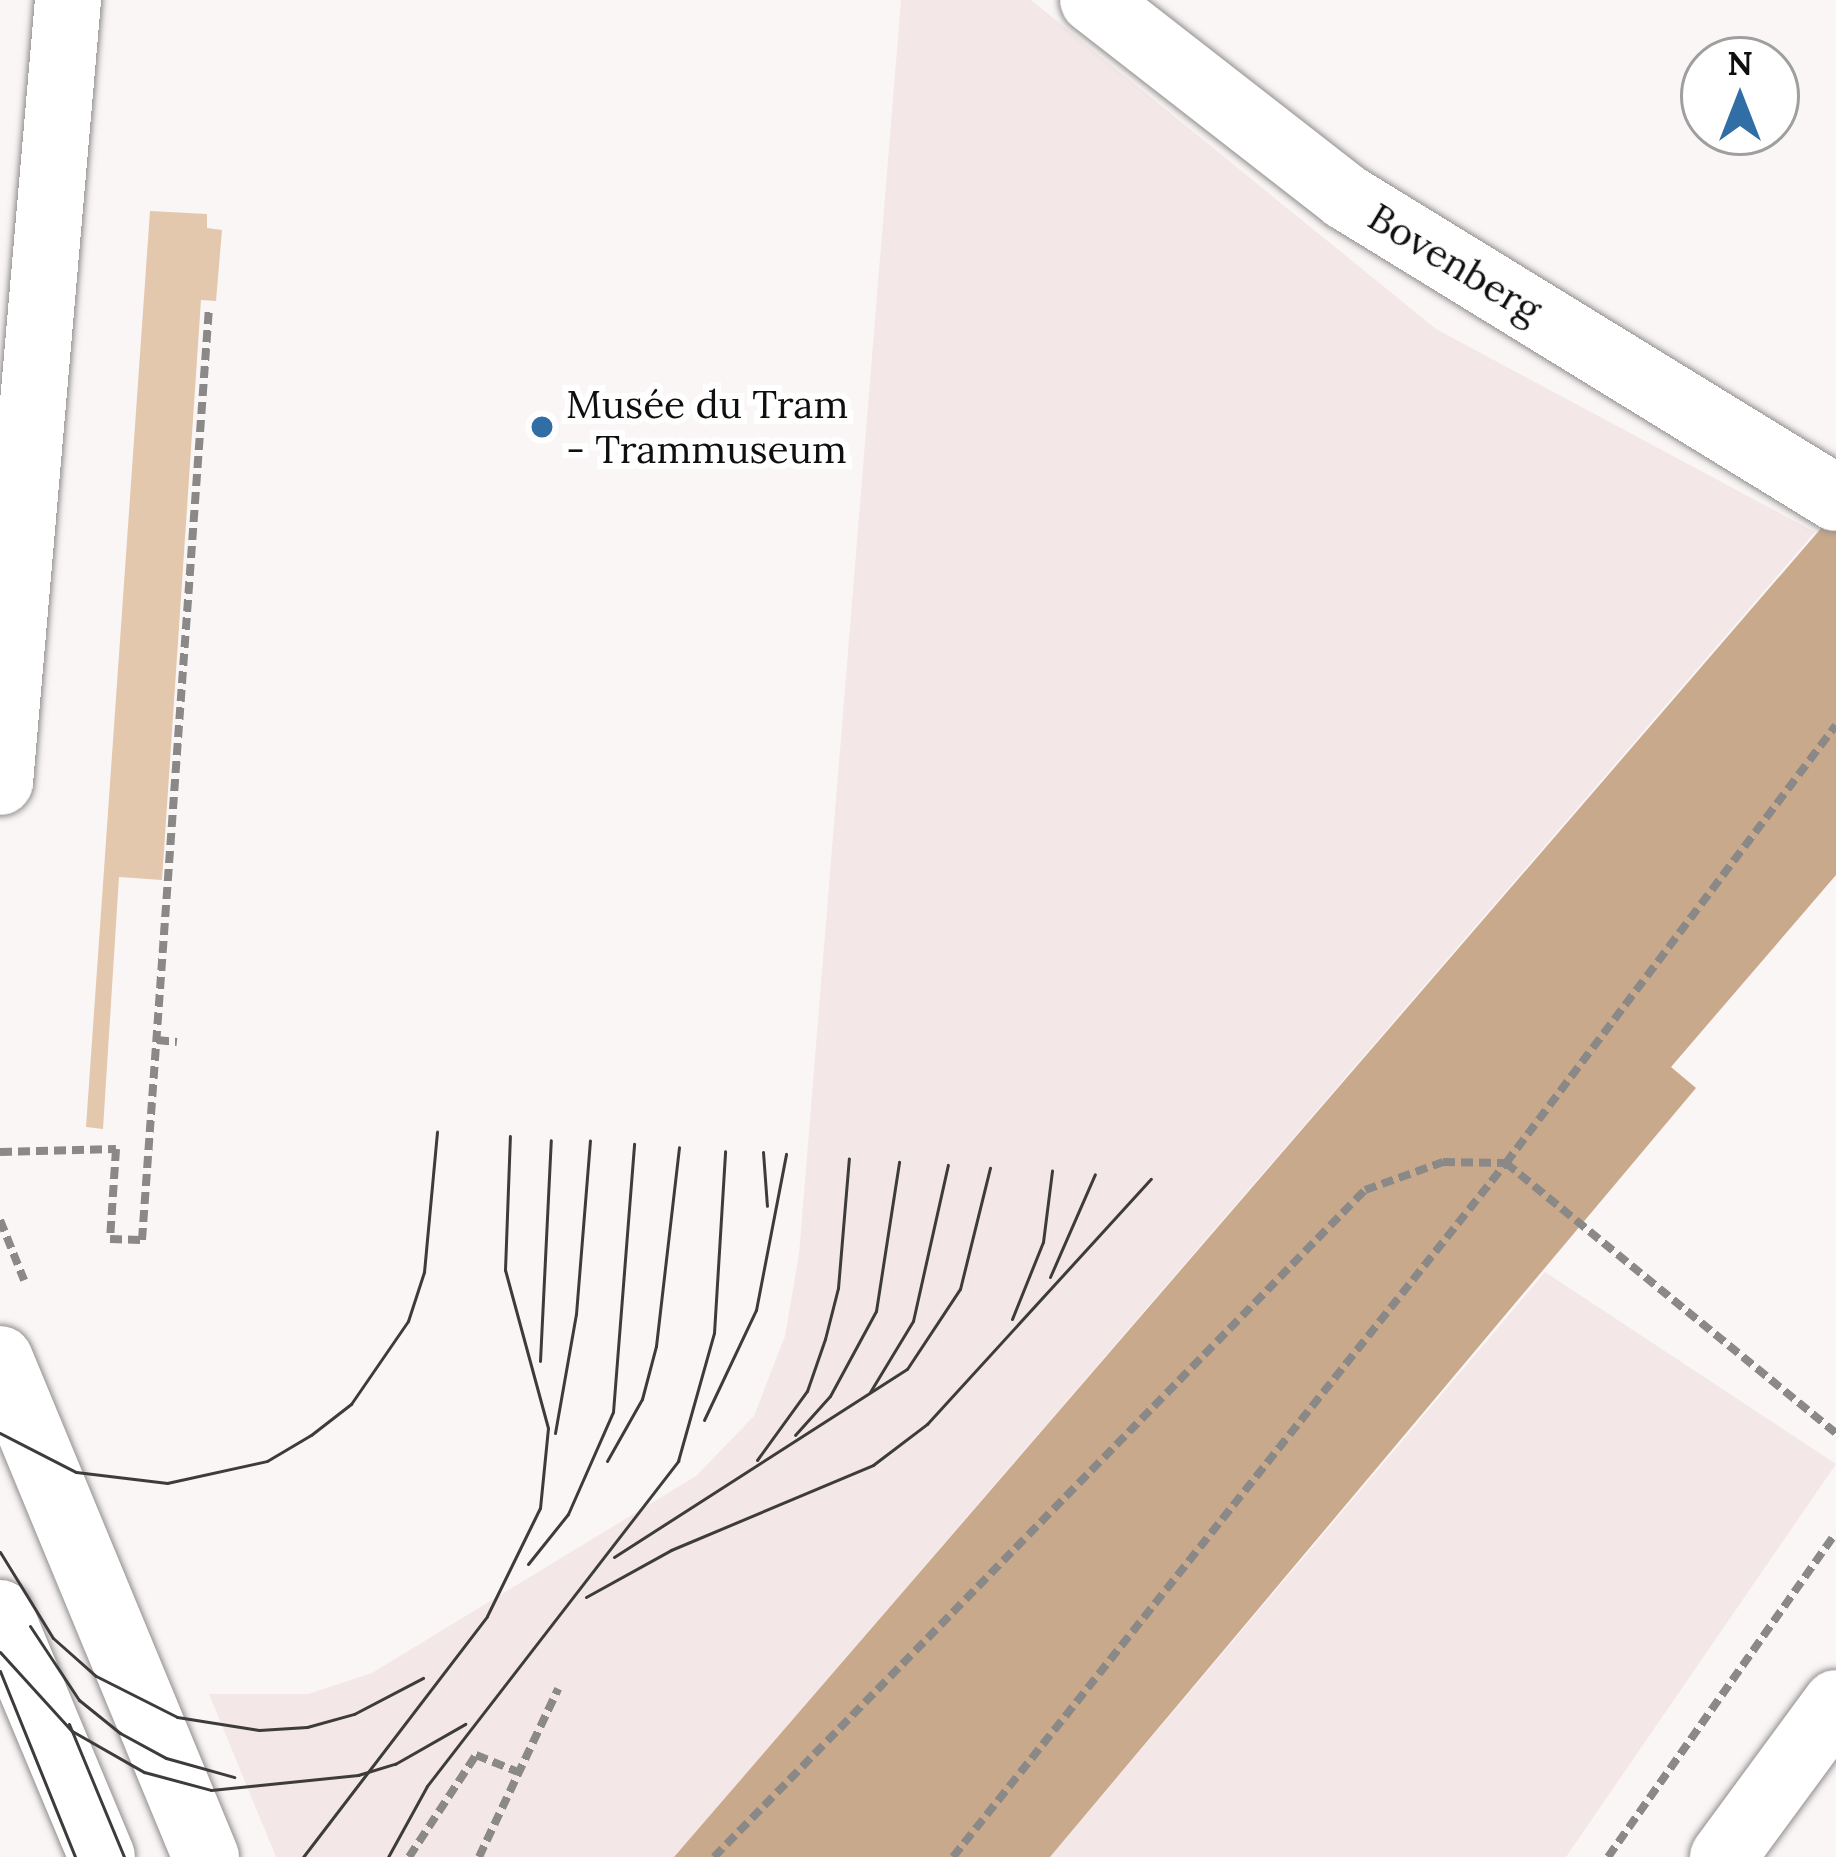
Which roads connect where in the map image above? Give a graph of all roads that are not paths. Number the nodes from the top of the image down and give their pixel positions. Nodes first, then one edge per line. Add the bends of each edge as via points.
1 (68, 0) edge
2 (1093, 0) edge
3 (1836, 498) edge
4 (0, 782) edge
5 (0, 1359) edge
6 (0, 1613) edge
7 (1836, 1703) edge
8 (102, 1857) edge
9 (206, 1857) edge
10 (1723, 1857) edge

1 - 4 main road
2 - 3 main road, Bovenberg via 1346,197
5 - 9 main road
6 - 8 main road
7 - 10 main road

